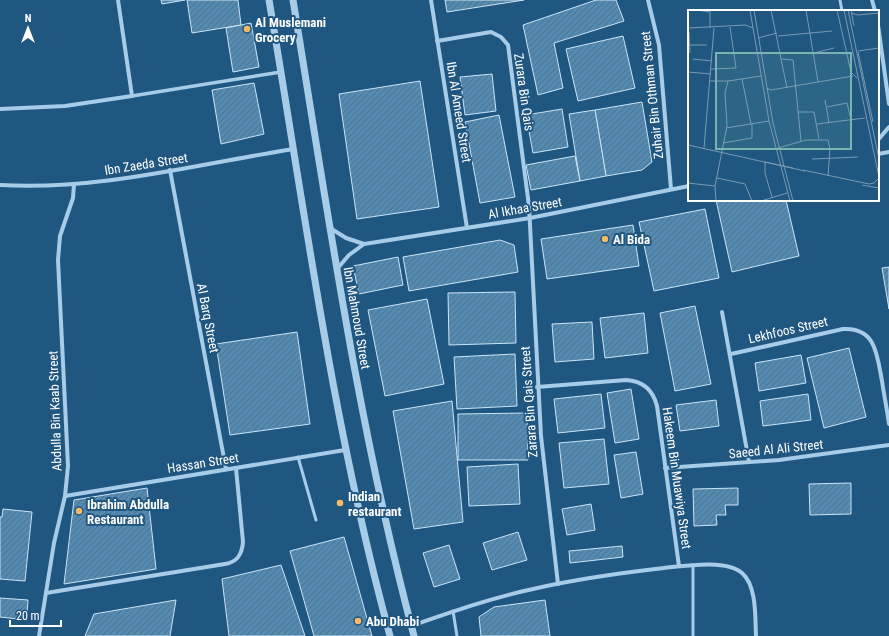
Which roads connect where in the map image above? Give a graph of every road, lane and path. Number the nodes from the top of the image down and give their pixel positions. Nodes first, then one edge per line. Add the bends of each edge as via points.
1 (118, 0) edge
2 (269, 0) edge
3 (293, 0) edge
4 (431, 0) edge
5 (648, 0) edge
6 (840, 0) edge
7 (872, 0) edge
8 (842, 10) edge
9 (875, 10) edge
10 (879, 32) edge
11 (438, 41) junction
12 (281, 72) junction
13 (132, 96) junction
14 (889, 104) edge
15 (0, 109) edge
16 (889, 127) edge
17 (879, 139) edge
18 (294, 149) junction
19 (889, 152) edge
20 (879, 154) edge
21 (170, 170) junction
22 (74, 184) junction
23 (0, 185) edge
24 (688, 186) edge
25 (671, 189) junction
26 (530, 218) junction
27 (330, 228) junction
28 (467, 228) junction
29 (364, 244) junction
30 (337, 269) junction
31 (722, 312) dead end
32 (730, 354) junction
33 (537, 387) junction
34 (889, 424) edge
35 (889, 445) edge
36 (345, 450) junction
37 (298, 457) junction
38 (749, 462) junction
39 (236, 468) junction
40 (665, 468) junction
41 (226, 469) junction
42 (65, 496) junction
43 (316, 520) dead end
44 (692, 565) junction
45 (679, 566) junction
46 (558, 584) junction
47 (46, 593) junction
48 (453, 611) junction
49 (411, 626) junction
50 (39, 636) edge
51 (390, 636) edge
52 (414, 636) edge
53 (457, 636) edge
54 (693, 636) edge
55 (756, 636) edge

1 - 13 street
2 - 12 street
3 - 27 street, Ibn Mahmoud Street
4 - 11 street, Ibn Al Ameed Street
5 - 25 street, Zuhair Bin Othman Street via 659,46
6 - 8 lane
7 - 9 street
10 - 14 street
11 - 26 street, Zurara Bin Qais via 491,32 505,40 509,51
11 - 28 street, Ibn Al Ameed Street
12 - 13 street
12 - 18 street
13 - 15 street via 65,106
16 - 17 street
18 - 21 street, Ibn Zaeda Street
18 - 36 street
19 - 20 street
21 - 22 street, Ibn Zaeda Street
21 - 41 street, Al Barq Street
22 - 23 street, Ibn Zaeda Street
22 - 42 street, Abdulla Bin Kaab Street via 73,198 60,236 58,260 68,460
24 - 25 street, Al Ikhaa Street
25 - 26 street, Al Ikhaa Street
26 - 28 street, Al Ikhaa Street
26 - 33 street, Zarara Bin Qais Street
27 - 29 street, Al Ikhaa Street via 346,238
27 - 30 street, Ibn Mahmoud Street
28 - 29 street, Al Ikhaa Street
29 - 30 street
30 - 49 street, Ibn Mahmoud Street via 372,462
31 - 32 street
32 - 34 street, Lekhfoos Street via 842,329 850,328 863,333 876,349
32 - 38 street
33 - 40 street, Hakeem Bin Muawiya Street via 626,380 644,385 655,400
33 - 46 street, Zarara Bin Qais Street via 545,485
35 - 38 street, Saeed Al Ali Street
36 - 37 street, Hassan Street
36 - 51 street via 367,550
37 - 39 street, Hassan Street
37 - 43 lane
38 - 40 street, Saeed Al Ali Street
39 - 41 street, Hassan Street
39 - 47 street via 243,542 241,553 234,561
40 - 45 street, Hakeem Bin Muawiya Street
41 - 42 street, Hassan Street
42 - 47 street, Abdulla Bin Kaab Street
44 - 45 street
44 - 54 lane
44 - 55 street via 729,567 745,576 751,587
45 - 46 street
46 - 48 street
47 - 50 street, Abdulla Bin Kaab Street
48 - 49 street
48 - 53 lane
49 - 52 street, Ibn Mahmoud Street

